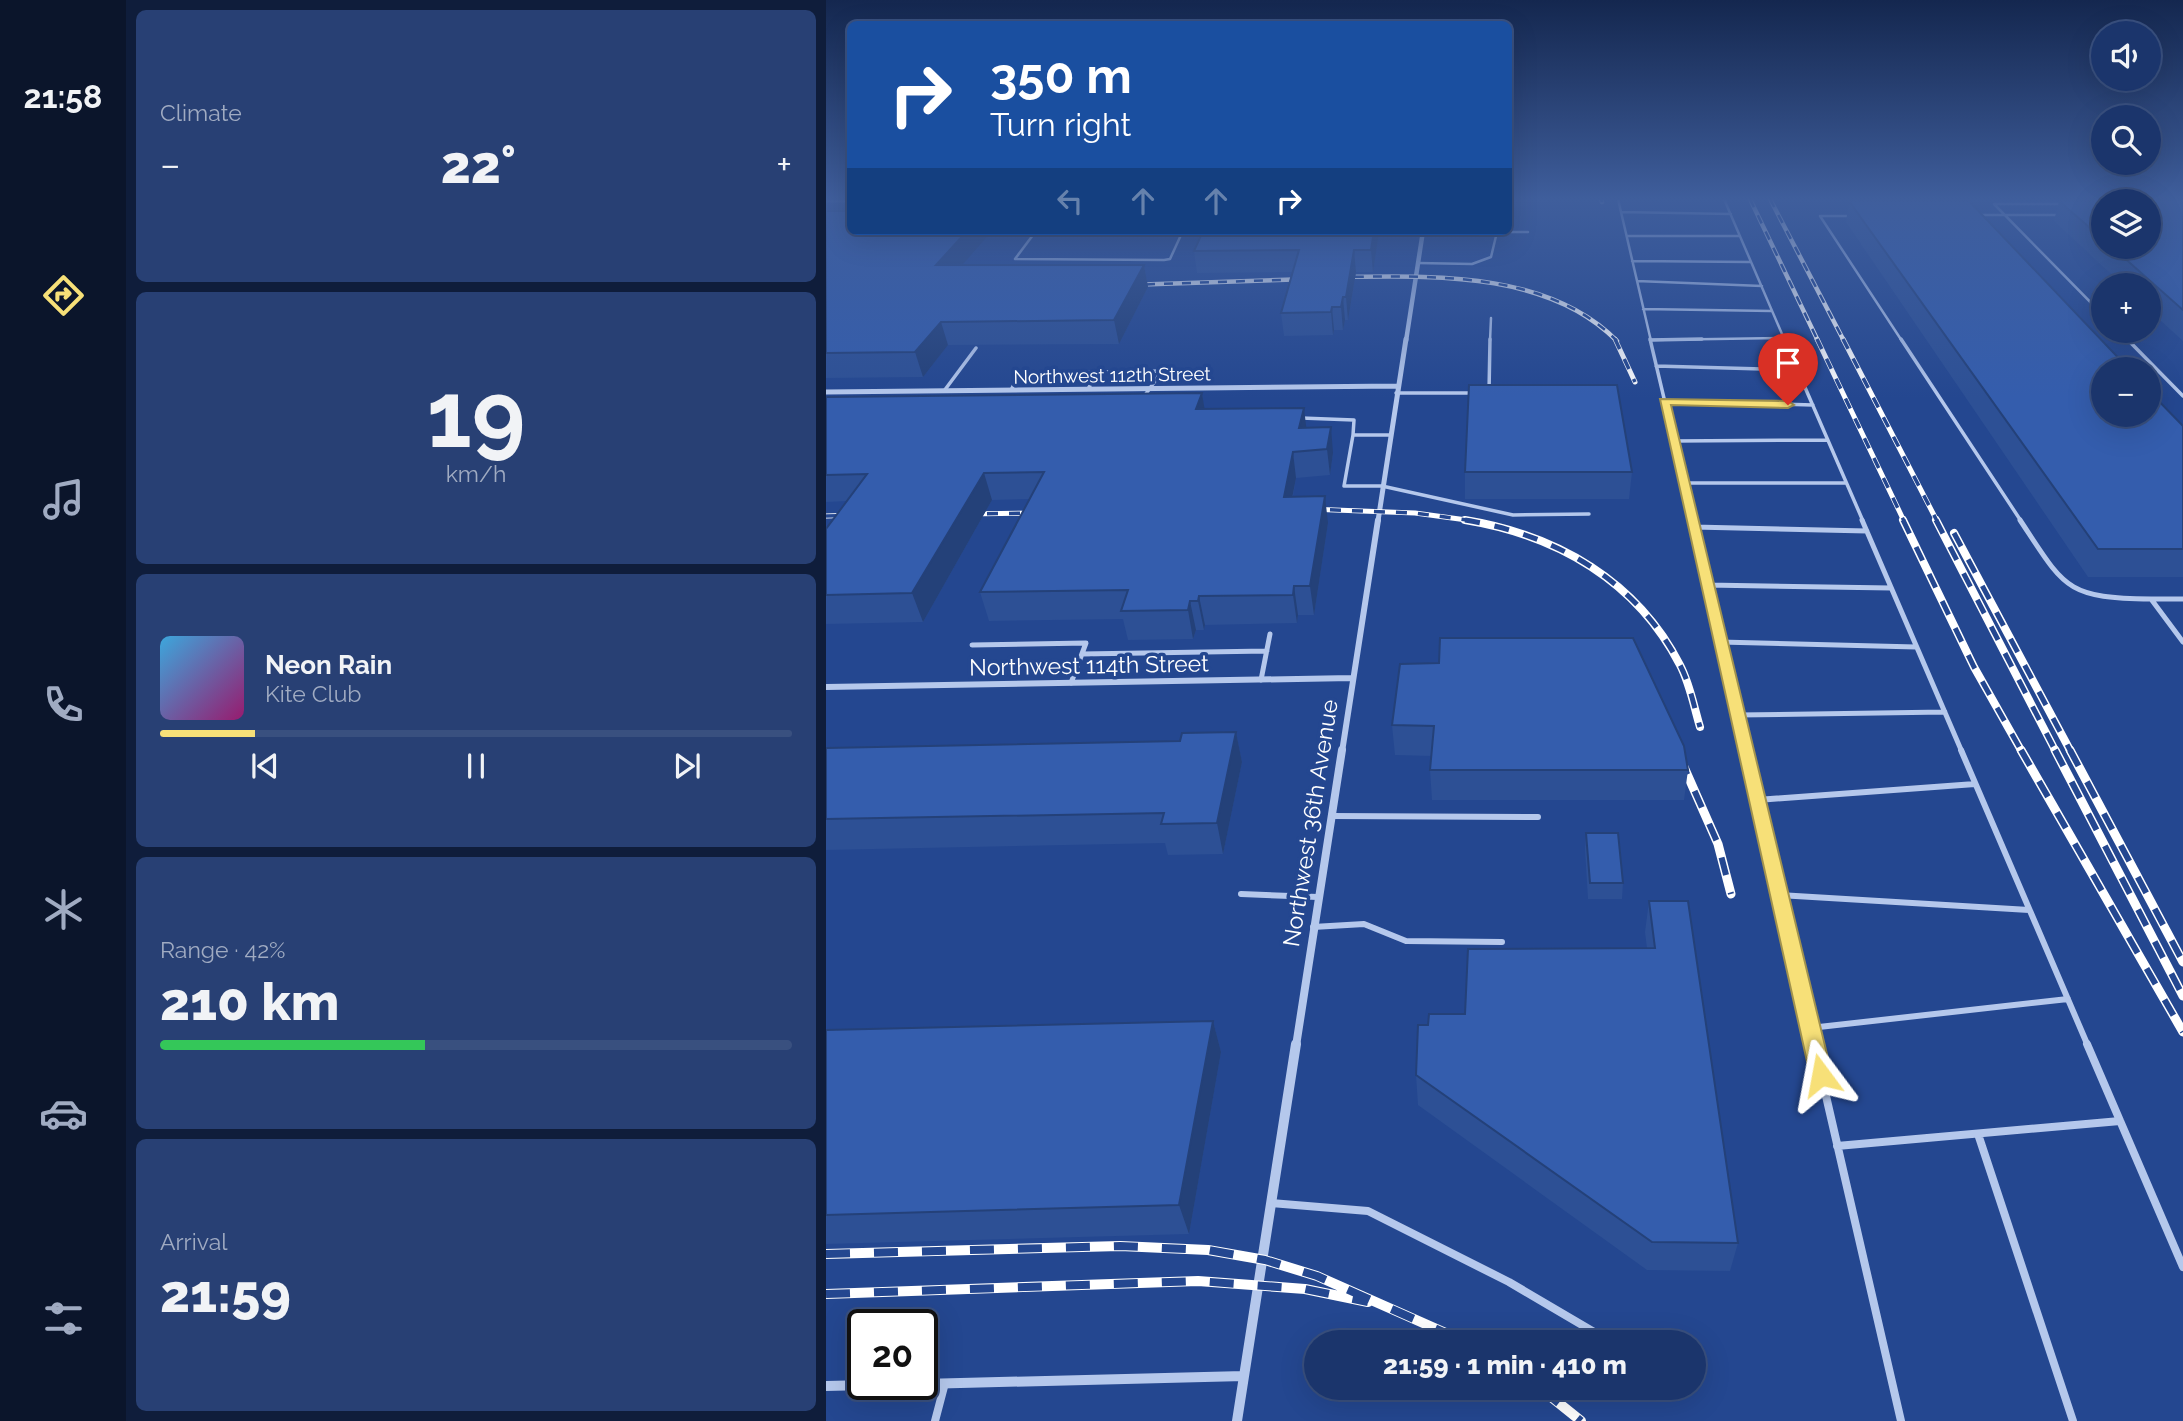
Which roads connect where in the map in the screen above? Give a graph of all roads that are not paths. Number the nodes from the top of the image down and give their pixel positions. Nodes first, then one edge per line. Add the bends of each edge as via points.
1 (1418, 265) edge
2 (1633, 265) edge
3 (1753, 265) edge
4 (1852, 265) edge
5 (2054, 265) edge
6 (1637, 281) junction
7 (1762, 286) junction
8 (2091, 303) edge
9 (1643, 309) junction
10 (1772, 311) junction
11 (1491, 318) dead end
12 (1784, 338) junction
13 (1650, 340) junction
14 (2131, 343) edge
15 (976, 348) dead end
16 (1656, 366) junction
17 (1798, 370) junction
18 (1098, 372) junction
19 (1088, 389) junction
20 (1147, 389) junction
21 (1011, 390) junction
22 (1397, 390) junction
23 (944, 391) junction
24 (826, 393) edge
25 (2183, 396) edge
26 (1142, 400) edge
27 (1664, 401) junction
28 (1813, 405) junction
29 (1295, 418) edge
30 (1353, 435) junction
31 (1390, 435) junction
32 (1828, 440) junction
33 (1674, 441) junction
34 (1684, 483) junction
35 (1846, 483) junction
36 (1382, 486) junction
37 (1589, 514) dead end
38 (1693, 527) junction
39 (1867, 531) junction
40 (1707, 585) junction
41 (1891, 588) junction
42 (2151, 599) junction
43 (2183, 599) edge
44 (1270, 635) dead end
45 (1720, 642) junction
46 (2183, 642) edge
47 (972, 645) dead end
48 (1916, 647) junction
49 (1267, 651) junction
50 (1082, 654) junction
51 (1352, 678) junction
52 (1261, 680) junction
53 (1071, 683) junction
54 (826, 687) edge
55 (1944, 712) junction
56 (1737, 715) junction
57 (1975, 784) junction
58 (1757, 800) junction
59 (1331, 816) junction
60 (1538, 817) dead end
61 (1241, 894) dead end
62 (1779, 895) junction
63 (1318, 897) junction
64 (2029, 910) junction
65 (1313, 928) junction
66 (1502, 942) dead end
67 (2068, 999) junction
68 (1810, 1028) junction
69 (2120, 1121) junction
70 (1978, 1133) junction
71 (1837, 1146) junction
72 (1270, 1203) junction
73 (2183, 1267) edge
74 (1591, 1330) edge
75 (1244, 1376) junction
76 (938, 1383) edge
77 (945, 1383) junction
78 (847, 1385) edge
79 (826, 1386) edge
80 (934, 1421) edge
81 (1237, 1421) edge
82 (1901, 1421) edge
83 (2073, 1421) edge

1 - 22 street, Northwest 36th Avenue
2 - 6 lane
3 - 7 lane
4 - 42 lane via 2057,576 2070,588 2091,596
5 - 8 lane
6 - 7 lane
6 - 9 lane
7 - 10 lane
9 - 10 lane
9 - 13 lane
10 - 12 lane
11 - 22 lane via 1489,393
12 - 13 lane
12 - 17 lane
13 - 16 lane
14 - 25 lane
15 - 23 lane
16 - 17 lane
16 - 27 lane
17 - 28 lane
18 - 19 lane
18 - 20 lane via 1162,372
18 - 21 lane via 1019,375
19 - 20 street, Northwest 112th Street
19 - 21 street, Northwest 112th Street
20 - 22 street, Northwest 112th Street
20 - 26 lane
21 - 23 street, Northwest 112th Street
22 - 31 street, Northwest 36th Avenue
23 - 24 street, Northwest 112th Street
27 - 28 lane
27 - 33 lane
28 - 32 lane
29 - 30 lane via 1354,420
30 - 31 lane
30 - 36 lane via 1344,486
31 - 36 street, Northwest 36th Avenue
32 - 33 lane
32 - 35 lane
33 - 34 lane
34 - 35 lane
34 - 38 lane
35 - 39 lane
36 - 37 lane via 1513,515
36 - 51 street, Northwest 36th Avenue
38 - 39 lane
38 - 40 lane
39 - 41 lane
40 - 41 lane
40 - 45 lane
41 - 48 lane
42 - 43 lane
42 - 46 lane
44 - 49 lane
45 - 48 lane
45 - 56 lane
47 - 50 lane via 1086,643
48 - 55 lane
49 - 50 lane
49 - 52 lane
50 - 53 lane
51 - 52 street, Northwest 114th Street
51 - 59 street, Northwest 36th Avenue
52 - 53 street, Northwest 114th Street
53 - 54 street, Northwest 114th Street
55 - 56 lane
55 - 57 lane
56 - 58 lane
57 - 58 lane
57 - 64 lane
58 - 62 lane
59 - 60 lane
59 - 63 street, Northwest 36th Avenue
61 - 63 lane
62 - 64 lane
62 - 68 lane
63 - 65 street, Northwest 36th Avenue
64 - 67 lane
65 - 66 lane via 1364,924 1406,941
65 - 72 street, Northwest 36th Avenue
67 - 68 lane
67 - 69 lane
68 - 71 lane
69 - 70 lane
69 - 73 lane
70 - 71 lane
70 - 83 lane
71 - 82 lane
72 - 74 lane via 1368,1210 1509,1282
72 - 75 street, Northwest 36th Avenue
75 - 77 street
75 - 81 street, Northwest 36th Avenue
76 - 77 street
77 - 80 lane
78 - 79 street

